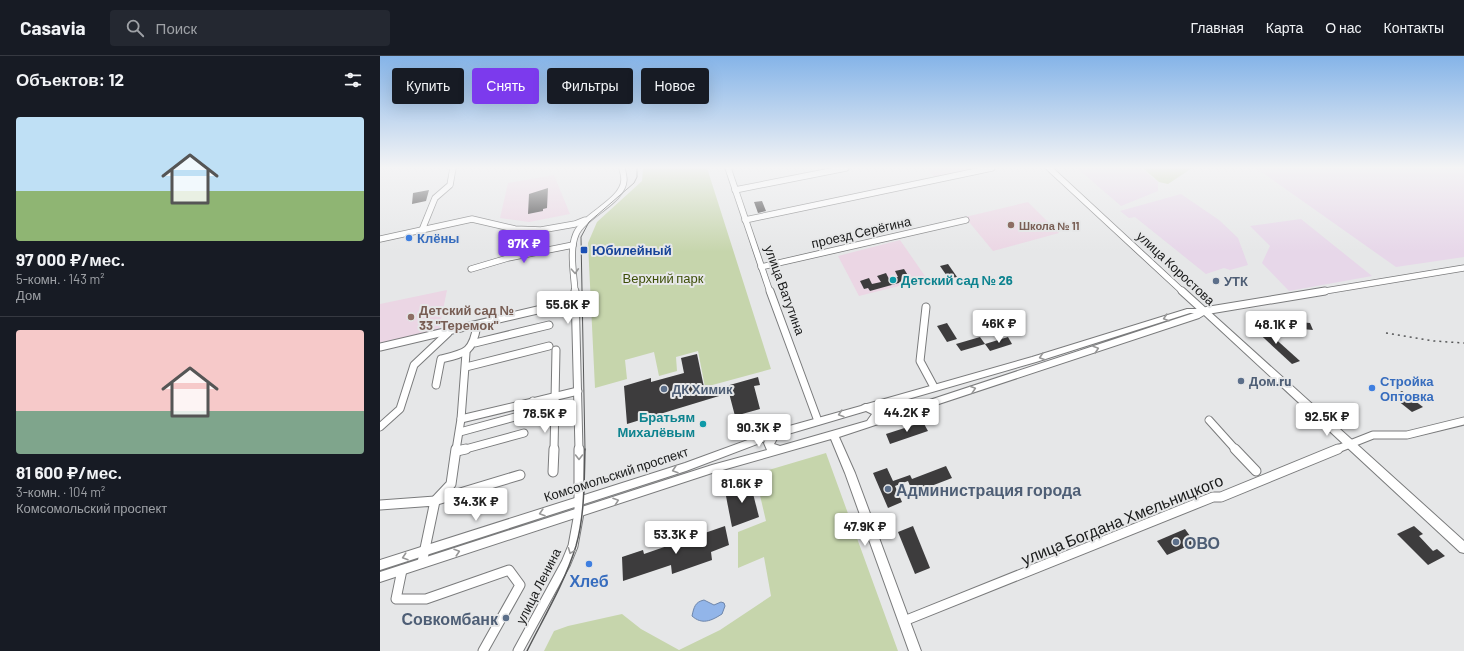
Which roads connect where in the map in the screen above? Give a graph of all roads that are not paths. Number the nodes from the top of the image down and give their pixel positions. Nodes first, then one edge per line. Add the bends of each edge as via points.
1 (438, 196) edge
2 (616, 196) edge
3 (737, 196) edge
4 (861, 196) edge
5 (1079, 196) edge
6 (587, 219) junction
7 (746, 220) junction
8 (966, 220) dead end
9 (422, 230) junction
10 (380, 239) edge
11 (573, 245) junction
12 (761, 267) junction
13 (1464, 268) edge
14 (471, 269) dead end
15 (576, 301) junction
16 (926, 307) dead end
17 (1204, 311) junction
18 (549, 325) dead end
19 (475, 326) junction
20 (451, 331) junction
21 (475, 343) junction
22 (380, 347) edge
23 (466, 353) junction
24 (466, 367) junction
25 (436, 385) dead end
26 (934, 387) dead end
27 (578, 391) junction
28 (556, 396) junction
29 (533, 401) junction
30 (863, 407) junction
31 (462, 419) junction
32 (1209, 420) dead end
33 (818, 421) junction
34 (1464, 421) edge
35 (869, 423) junction
36 (380, 426) edge
37 (460, 432) junction
38 (524, 433) dead end
39 (775, 434) junction
40 (834, 435) junction
41 (1350, 444) junction
42 (780, 450) junction
43 (457, 451) junction
44 (1256, 471) dead end
45 (553, 472) dead end
46 (520, 475) dead end
47 (435, 501) junction
48 (580, 502) junction
49 (380, 505) edge
50 (579, 513) junction
51 (1464, 548) edge
52 (424, 551) junction
53 (422, 563) junction
54 (380, 565) edge
55 (402, 570) junction
56 (380, 577) edge
57 (904, 621) junction
58 (483, 651) edge
59 (518, 651) edge
60 (915, 651) edge

1 - 9 street
2 - 6 street, улица Ленина
3 - 7 street, улица Ватутина
4 - 7 street
5 - 17 street, улица Коростова
6 - 9 street via 575,224 541,230 515,229 472,219
6 - 11 street, улица Ленина via 576,234
7 - 12 street, улица Ватутина
8 - 12 street, проезд Серёгина
9 - 10 street
11 - 14 street
11 -> 15 street, улица Ленина
12 - 33 street, улица Ватутина
13 - 17 street
15 - 19 street
15 - 27 street, улица Ленина
16 - 26 street via 920,361
17 -> 30 main road, Комсомольский проспект via 1190,311 1033,360
35 -> 17 main road, Комсомольский проспект via 1189,319
17 - 41 main road, улица Коростова
18 - 21 street
19 - 20 street
19 - 21 street
20 - 22 street
20 - 36 street via 414,365 400,409
21 - 23 street
23 - 24 street
23 - 25 street via 440,359
24 - 28 street via 552,348
24 - 31 street
27 - 28 street
27 -> 48 street, улица Ленина
28 - 29 street
28 - 45 street
29 - 31 street
29 - 37 street via 526,414
30 -> 33 main road, Комсомольский проспект
30 - 35 main road via 875,411 877,415
31 - 37 street
32 - 44 street
33 - 39 main road, Комсомольский проспект
34 - 41 street, улица Богдана Хмельницкого via 1407,435 1373,435
35 - 40 main road, Комсомольский проспект
37 - 43 street
38 - 43 street
39 - 42 main road via 769,443 770,447
39 -> 48 main road, Комсомольский проспект via 701,462
40 - 42 main road, Комсомольский проспект
40 - 57 main road
41 - 51 main road, улица Коростова
41 - 57 street, улица Богдана Хмельницкого
50 -> 42 main road, Комсомольский проспект via 712,469
43 - 47 street via 451,484
46 - 47 street
47 - 49 street
47 - 52 street
48 - 50 street, улица Ленина
48 -> 52 main road, Комсомольский проспект
53 -> 50 main road, Комсомольский проспект
50 -> 59 street, улица Ленина via 573,546 566,563
52 - 53 street
52 -> 54 main road, Комсомольский проспект
53 - 55 main road, Комсомольский проспект
55 - 56 main road, Комсомольский проспект
55 - 58 street via 396,600 426,599 509,570 520,585
57 - 60 main road

